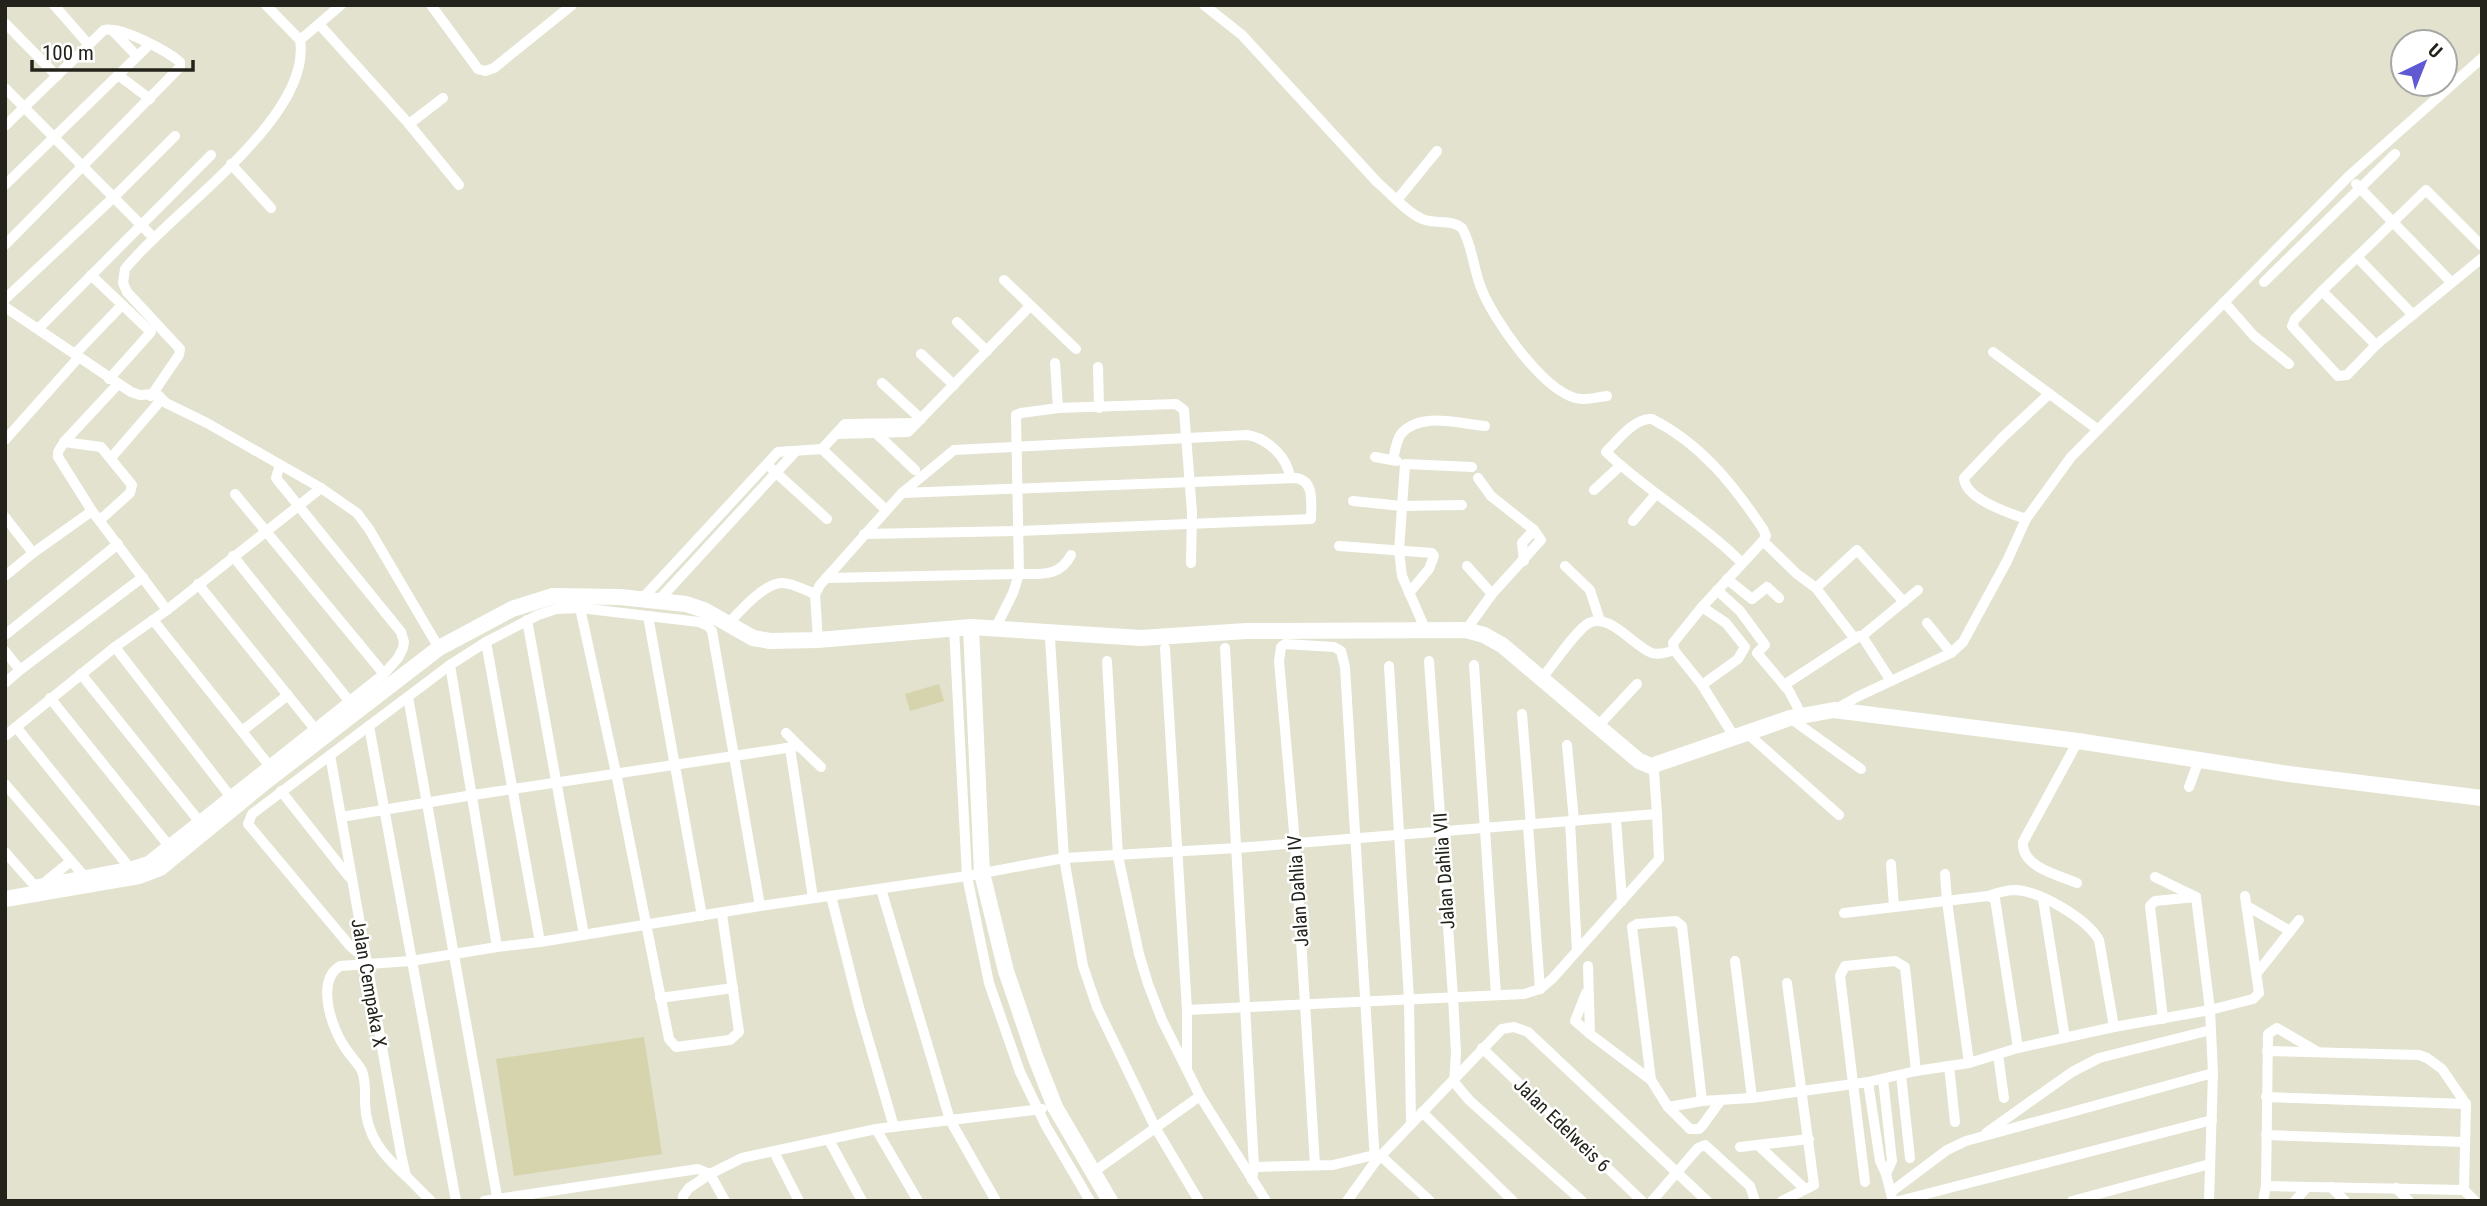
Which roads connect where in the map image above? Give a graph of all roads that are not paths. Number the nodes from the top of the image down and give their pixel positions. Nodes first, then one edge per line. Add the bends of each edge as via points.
1 (54, 5) edge
2 (266, 5) edge
3 (341, 5) edge
4 (431, 5) edge
5 (572, 5) edge
6 (1204, 5) edge
7 (6, 24) edge
8 (318, 24) junction
9 (110, 28) junction
10 (300, 40) junction
11 (150, 44) junction
12 (89, 45) junction
13 (137, 56) junction
14 (2482, 58) edge
15 (118, 75) junction
16 (57, 76) junction
17 (5, 88) edge
18 (443, 98) dead end
19 (150, 99) junction
20 (24, 108) junction
21 (409, 124) junction
22 (5, 126) edge
23 (175, 136) dead end
24 (53, 137) junction
25 (1437, 151) dead end
26 (2395, 154) dead end
27 (211, 155) dead end
28 (231, 164) junction
29 (83, 166) junction
30 (2349, 176) junction
31 (459, 185) dead end
32 (5, 186) edge
33 (2360, 188) junction
34 (114, 197) junction
35 (1398, 200) junction
36 (271, 208) dead end
37 (2394, 222) junction
38 (142, 225) junction
39 (154, 238) junction
40 (5, 246) edge
41 (2482, 246) edge
42 (2358, 258) junction
43 (2482, 258) edge
44 (91, 275) junction
45 (1004, 280) dead end
46 (2264, 282) dead end
47 (2451, 282) junction
48 (2322, 291) junction
49 (5, 299) edge
50 (2224, 302) junction
51 (122, 305) junction
52 (1030, 306) junction
53 (5, 307) edge
54 (2413, 315) junction
55 (152, 318) junction
56 (957, 322) dead end
57 (39, 328) junction
58 (151, 332) junction
59 (2376, 345) junction
60 (1076, 349) dead end
61 (987, 351) junction
62 (1993, 352) dead end
63 (921, 354) dead end
64 (77, 355) junction
65 (1055, 363) dead end
66 (2289, 364) dead end
67 (1098, 368) dead end
68 (113, 381) junction
69 (882, 383) dead end
70 (954, 385) junction
71 (2048, 395) junction
72 (1607, 396) dead end
73 (156, 398) junction
74 (1058, 408) junction
75 (1099, 408) junction
76 (919, 421) junction
77 (1485, 426) dead end
78 (2097, 429) junction
79 (876, 433) junction
80 (836, 434) junction
81 (5, 440) edge
82 (1187, 440) junction
83 (64, 442) junction
84 (1016, 446) junction
85 (822, 449) junction
86 (796, 451) junction
87 (1375, 457) dead end
88 (111, 458) junction
89 (1393, 460) junction
90 (767, 464) junction
91 (1405, 464) junction
92 (280, 465) junction
93 (1620, 466) junction
94 (1472, 467) dead end
95 (915, 470) dead end
96 (776, 472) junction
97 (1290, 478) junction
98 (1478, 478) dead end
99 (1188, 481) junction
100 (321, 488) junction
101 (1016, 490) junction
102 (1594, 490) dead end
103 (902, 493) junction
104 (235, 494) dead end
105 (1656, 494) junction
106 (1353, 501) dead end
107 (299, 505) junction
108 (1462, 505) dead end
109 (882, 506) dead end
110 (1402, 506) junction
111 (96, 516) junction
112 (5, 517) edge
113 (827, 519) dead end
114 (2026, 519) junction
115 (1633, 521) dead end
116 (1192, 524) junction
117 (267, 531) junction
118 (1019, 531) junction
119 (864, 534) junction
120 (1763, 541) junction
121 (118, 544) junction
122 (1339, 546) dead end
123 (1399, 551) junction
124 (33, 553) junction
125 (1071, 555) dead end
126 (233, 556) junction
127 (1742, 563) junction
128 (1191, 564) dead end
129 (1466, 566) dead end
130 (1565, 566) dead end
131 (1019, 574) junction
132 (5, 576) edge
133 (143, 577) junction
134 (826, 578) junction
135 (1727, 579) junction
136 (198, 584) junction
137 (1816, 588) junction
138 (1717, 590) junction
139 (1919, 590) dead end
140 (1409, 593) junction
141 (815, 594) junction
142 (1492, 594) junction
143 (1779, 598) dead end
144 (1752, 599) junction
145 (650, 600) junction
146 (1904, 602) junction
147 (1702, 607) junction
148 (580, 608) junction
149 (167, 610) junction
150 (1740, 611) junction
151 (648, 616) junction
152 (153, 620) junction
153 (527, 620) junction
154 (1600, 621) junction
155 (1927, 622) dead end
156 (728, 624) junction
157 (971, 627) junction
158 (954, 628) junction
159 (995, 629) junction
160 (1466, 631) junction
161 (1426, 632) junction
162 (5, 635) edge
163 (1858, 638) junction
164 (1050, 639) dead end
165 (818, 640) junction
166 (486, 642) junction
167 (115, 647) junction
168 (439, 648) junction
169 (1165, 648) dead end
170 (1225, 648) dead end
171 (1674, 650) junction
172 (5, 651) edge
173 (1951, 653) junction
174 (1107, 661) dead end
175 (1429, 661) dead end
176 (450, 665) junction
177 (1474, 665) dead end
178 (1389, 666) dead end
179 (20, 670) junction
180 (81, 674) junction
181 (384, 674) junction
182 (1542, 678) junction
183 (1891, 681) junction
184 (5, 683) edge
185 (1637, 684) dead end
186 (1702, 685) junction
187 (1784, 685) junction
188 (288, 695) junction
189 (408, 697) junction
190 (50, 698) junction
191 (350, 702) junction
192 (1834, 710) junction
193 (1522, 714) dead end
194 (1796, 717) junction
195 (369, 726) junction
196 (1598, 726) junction
197 (16, 727) junction
198 (315, 729) junction
199 (242, 731) junction
200 (786, 733) dead end
201 (5, 736) edge
202 (1741, 736) junction
203 (2078, 741) junction
204 (1567, 745) dead end
205 (794, 747) junction
206 (295, 752) junction
207 (330, 755) junction
208 (734, 755) junction
209 (2199, 760) junction
210 (268, 764) junction
211 (676, 764) junction
212 (821, 767) dead end
213 (1861, 769) dead end
214 (1653, 772) junction
215 (616, 773) junction
216 (556, 783) junction
217 (5, 784) edge
218 (2189, 787) dead end
219 (514, 789) junction
220 (281, 791) junction
221 (472, 795) junction
222 (230, 796) junction
223 (2482, 797) edge
224 (428, 803) junction
225 (384, 811) junction
226 (1657, 814) junction
227 (1839, 816) dead end
228 (341, 817) junction
229 (1616, 819) junction
230 (199, 821) junction
231 (1572, 821) junction
232 (1530, 825) junction
233 (1484, 828) junction
234 (1442, 831) junction
235 (1398, 836) junction
236 (1354, 837) junction
237 (1295, 843) junction
238 (169, 846) junction
239 (1237, 848) junction
240 (1177, 850) junction
241 (5, 852) edge
242 (1118, 856) junction
243 (1064, 858) junction
244 (71, 861) junction
245 (156, 863) junction
246 (1891, 864) dead end
247 (129, 867) junction
248 (1945, 874) dead end
249 (975, 875) junction
250 (84, 876) junction
251 (2155, 877) dead end
252 (351, 879) junction
253 (2077, 883) dead end
254 (41, 884) junction
255 (67, 884) junction
256 (881, 889) junction
257 (1988, 895) junction
258 (831, 896) junction
259 (2196, 897) junction
260 (813, 898) junction
261 (5, 899) edge
262 (2043, 899) junction
263 (1622, 901) junction
264 (1947, 901) junction
265 (760, 906) junction
266 (1894, 907) junction
267 (1844, 913) dead end
268 (722, 914) junction
269 (702, 916) junction
270 (2299, 920) dead end
271 (645, 926) junction
272 (2290, 931) junction
273 (584, 935) junction
274 (540, 942) junction
275 (497, 947) junction
276 (1577, 951) junction
277 (454, 954) junction
278 (365, 960) junction
279 (411, 961) junction
280 (1735, 961) dead end
281 (1588, 966) dead end
282 (2257, 973) junction
283 (1787, 983) dead end
284 (733, 988) junction
285 (1540, 989) junction
286 (1496, 995) junction
287 (1453, 996) junction
288 (660, 998) junction
289 (1409, 1000) junction
290 (1364, 1001) junction
291 (1306, 1004) junction
292 (1246, 1008) junction
293 (1187, 1010) junction
294 (2210, 1010) junction
295 (2163, 1019) junction
296 (2115, 1027) junction
297 (2211, 1030) junction
298 (2065, 1038) junction
299 (1482, 1048) junction
300 (2018, 1048) junction
301 (2267, 1051) junction
302 (2320, 1053) junction
303 (1998, 1055) junction
304 (1969, 1063) junction
305 (1949, 1066) junction
306 (1916, 1071) junction
307 (1187, 1072) junction
308 (2213, 1073) junction
309 (1901, 1074) junction
310 (1883, 1079) junction
311 (1651, 1080) junction
312 (1454, 1082) junction
313 (1868, 1082) junction
314 (1852, 1083) junction
315 (1803, 1091) junction
316 (1200, 1096) junction
317 (2266, 1097) junction
318 (1752, 1098) junction
319 (2004, 1098) dead end
320 (1721, 1100) junction
321 (1702, 1101) junction
322 (2466, 1104) junction
323 (1055, 1107) junction
324 (1668, 1107) junction
325 (1038, 1110) junction
326 (1422, 1112) junction
327 (950, 1120) junction
328 (2212, 1121) junction
329 (1955, 1122) dead end
330 (1411, 1124) junction
331 (894, 1127) junction
332 (1155, 1127) junction
333 (1889, 1128) junction
334 (877, 1129) junction
335 (1875, 1130) junction
336 (2266, 1135) junction
337 (1981, 1137) junction
338 (1809, 1139) junction
339 (829, 1140) junction
340 (2464, 1142) junction
341 (1759, 1146) junction
342 (1740, 1147) dead end
343 (774, 1152) junction
344 (1377, 1158) junction
345 (1910, 1158) dead end
346 (2210, 1164) junction
347 (1315, 1165) junction
348 (1254, 1167) junction
349 (1092, 1172) junction
350 (710, 1174) junction
351 (1677, 1174) junction
352 (1886, 1174) junction
353 (406, 1176) junction
354 (1252, 1180) junction
355 (1865, 1182) dead end
356 (2266, 1186) junction
357 (2307, 1187) junction
358 (2331, 1187) junction
359 (2396, 1188) junction
360 (1805, 1189) junction
361 (2464, 1190) junction
362 (1891, 1196) edge
363 (497, 1199) junction
364 (430, 1201) edge
365 (456, 1201) edge
366 (484, 1201) edge
367 (683, 1201) edge
368 (725, 1201) edge
369 (799, 1201) edge
370 (862, 1201) edge
371 (918, 1201) edge
372 (996, 1201) edge
373 (1090, 1201) edge
374 (1110, 1201) edge
375 (1199, 1201) edge
376 (1266, 1201) edge
377 (1346, 1201) edge
378 (1430, 1201) edge
379 (1513, 1201) edge
380 (1582, 1201) edge
381 (1642, 1201) edge
382 (1652, 1201) edge
383 (1707, 1201) edge
384 (1755, 1201) edge
385 (1782, 1201) edge
386 (1899, 1201) edge
387 (2072, 1201) edge
388 (2210, 1201) edge
389 (2263, 1201) edge
390 (2295, 1201) edge
391 (2345, 1201) edge
392 (2409, 1201) edge
393 (2475, 1201) edge

1 - 12 street
2 - 10 street
3 - 8 street
4 - 5 street via 478,69 485,71
6 - 35 street via 1242,35
7 - 16 street
8 - 10 street
8 - 21 street
9 - 11 street
9 - 12 street
9 - 13 street
10 - 28 street via 299,68 281,107
11 - 13 street
11 - 19 street via 177,59 180,67
12 - 16 street
13 - 15 street
14 - 30 street
15 - 19 street
15 - 24 street
16 - 20 street
17 - 20 street
18 - 21 street
19 - 29 street
20 - 22 street
20 - 24 street
21 - 31 street
23 - 34 street
24 - 29 street
24 - 32 street
25 - 35 street
26 - 33 street
27 - 38 street
28 - 36 street
28 - 39 street
29 - 34 street
29 - 40 street
30 - 33 street
30 - 50 street
33 - 37 street
33 - 46 street
34 - 38 street
34 - 49 street
35 - 72 street via 1423,220 1462,228 1479,284 1495,317 1550,383 1584,400
37 - 41 street via 2426,190
37 - 42 street
37 - 47 street
38 - 39 street
38 - 44 street
39 - 55 street via 122,276 127,292
42 - 48 street
42 - 54 street
43 - 47 street
44 - 51 street
44 - 57 street
45 - 52 street
47 - 54 street
48 - 59 street
48 - 59 street via 2292,326 2338,376 2347,375
50 - 66 street via 2254,336
50 - 78 street
51 - 58 street
51 - 64 street
52 - 60 street
52 - 61 street
53 - 57 street
54 - 59 street
55 - 58 street via 155,326
55 - 73 street via 180,352
56 - 61 street
57 - 64 street
58 - 68 street
61 - 70 street
62 - 71 street
63 - 70 street
64 - 68 street
64 - 81 street
65 - 74 street
67 - 75 street
68 - 73 street via 131,392
68 - 83 street
69 - 76 street
70 - 76 street
71 - 78 street
71 - 114 street via 1964,478 1968,490
73 - 88 street
73 - 92 street
74 - 75 street
74 - 84 street via 1016,414
75 - 82 street via 1179,404 1184,410
76 - 79 street via 908,432
76 - 80 street via 845,424
77 - 89 street via 1419,422 1401,434
78 - 114 street
79 - 80 street
79 - 95 street
80 - 85 street
82 - 84 street
82 - 97 street via 1257,436 1279,454
82 - 99 street
83 - 88 street via 98,445
83 - 111 street via 58,457
84 - 101 street
84 - 103 street via 954,450
85 - 86 street
85 - 109 street
86 - 90 street via 778,452
86 - 96 street
87 - 89 street
88 - 111 street via 132,489
89 - 91 street
90 - 96 street
90 - 145 street
91 - 94 street
91 - 110 street
92 - 100 street
92 - 107 street via 276,478
93 - 102 street
93 - 105 street
93 - 120 street via 1605,452 1642,420 1657,421 1692,444 1727,478 1763,529
96 - 113 street
96 - 145 street
97 - 99 street
97 - 116 street via 1308,484 1311,519
98 - 142 street via 1541,542
99 - 101 street
99 - 116 street
100 - 107 street
100 - 168 street via 363,520
101 - 103 street
101 - 118 street
103 - 119 street
104 - 117 street
105 - 115 street
105 - 127 street
106 - 110 street
107 - 117 street
107 - 181 street via 401,632 403,648
108 - 110 street
110 - 123 street
111 - 121 street
111 - 124 street
112 - 124 street
114 - 173 street via 1972,629
116 - 118 street
116 - 128 street
117 - 126 street
117 - 181 street
118 - 119 street
118 - 131 street
119 - 134 street
120 - 127 street
120 - 137 street
121 - 133 street
121 - 162 street
122 - 123 street
123 - 140 street
123 - 140 street via 1434,556
124 - 132 street
125 - 131 street via 1066,565 1050,574
126 - 136 street
126 - 191 street
127 - 135 street
129 - 142 street
130 - 154 street via 1590,590
131 - 134 street
131 - 159 street
133 - 149 street
133 - 179 street
134 - 141 street
135 - 138 street
135 - 144 street
136 - 149 street
136 - 188 street
137 - 146 street via 1857,550
137 - 163 street
138 - 147 street
138 - 150 street
139 - 146 street
140 - 161 street
141 - 156 street via 775,585 745,604
141 - 165 street
142 - 160 street
143 - 144 street via 1767,587
144 - 150 street
145 - 156 street via 696,606
145 - 168 street via 553,596 512,609
146 - 163 street
147 - 171 street via 1675,639
147 - 186 street via 1726,623 1745,647 1738,659
148 - 151 street
148 - 153 street via 556,609
148 - 215 street
149 - 152 street
150 - 187 street via 1765,645 1757,653
151 - 208 street via 699,622 712,631
151 - 211 street
152 - 167 street
152 - 199 street
153 - 166 street
153 - 216 street
154 - 171 street via 1653,653
154 - 182 street via 1582,629
155 - 173 street
156 - 165 street via 753,638
157 - 158 street
157 - 159 street
157 - 249 street
158 - 165 street
158 - 249 street
159 - 161 street via 1141,638 1246,631
160 - 161 street
160 - 182 street via 1502,645
163 - 183 street
163 - 187 street
164 - 243 street
166 - 176 street
166 - 219 street
167 - 180 street
167 - 222 street
168 - 206 street
169 - 240 street
170 - 239 street
171 - 186 street
172 - 179 street
173 - 183 street
174 - 242 street
175 - 234 street, Jalan Dahlia VII
176 - 189 street
176 - 221 street
177 - 233 street
178 - 235 street
179 - 184 street
180 - 190 street
180 - 230 street
181 - 191 street
182 - 196 street
183 - 192 street
185 - 196 street
186 - 202 street
187 - 194 street
188 - 198 street
188 - 199 street
189 - 195 street
189 - 224 street
190 - 197 street
190 - 238 street
191 - 198 street
192 - 194 street
192 - 203 street
193 - 232 street
194 - 202 street
194 - 213 street
195 - 207 street
195 - 225 street
196 - 214 street
197 - 201 street
197 - 247 street
198 - 206 street
199 - 210 street
200 - 205 street
202 - 214 street
202 - 227 street
203 - 209 street
203 - 253 street via 2022,849 2031,862
204 - 231 street
205 - 208 street
205 - 212 street
205 - 260 street
206 - 210 street
206 - 245 street
207 - 220 street
207 - 228 street, Jalan Cempaka X
208 - 211 street
208 - 265 street
209 - 218 street
209 - 223 street
210 - 222 street
211 - 215 street
211 - 269 street
214 - 226 street
215 - 216 street
215 - 271 street
216 - 219 street
216 - 273 street
217 - 244 street
219 - 221 street
219 - 274 street
220 - 252 street
220 - 278 street via 251,814 248,824
221 - 224 street
221 - 275 street
222 - 230 street
224 - 225 street
224 - 277 street
225 - 228 street
225 - 279 street
226 - 229 street
226 - 263 street via 1659,859
228 - 252 street, Jalan Cempaka X
229 - 231 street
229 - 263 street
230 - 238 street
231 - 232 street
231 - 276 street
232 - 233 street
232 - 285 street
233 - 234 street
233 - 286 street
234 - 235 street
234 - 287 street, Jalan Dahlia VII
235 - 236 street
235 - 289 street
236 - 237 street
236 - 237 street, Jalan Dahlia IV via 1345,667 1338,649 1285,643 1280,652
236 - 290 street
237 - 239 street
237 - 291 street, Jalan Dahlia IV
238 - 245 street
239 - 240 street
239 - 292 street
240 - 242 street
240 - 293 street
241 - 254 street via 28,880
242 - 243 street
242 - 307 street via 1148,984
243 - 249 street
243 - 332 street via 1083,966 1097,1007
244 - 250 street
244 - 254 street
245 - 247 street
245 - 255 street via 139,876
246 - 266 street
247 - 250 street
248 - 264 street
249 - 256 street
249 - 323 street
249 - 325 street via 989,983
250 - 255 street
251 - 259 street
252 - 278 street, Jalan Cempaka X
254 - 255 street
255 - 261 street
256 - 258 street
256 - 327 street
257 - 262 street via 2017,890
257 - 264 street
257 - 300 street via 1997,902
258 - 260 street
258 - 331 street
259 - 294 street
259 - 295 street via 2155,901 2149,909
260 - 265 street
262 - 296 street via 2082,921 2099,940
262 - 298 street
263 - 276 street
264 - 266 street
264 - 304 street
265 - 268 street
266 - 267 street
268 - 269 street
268 - 284 street
269 - 271 street
270 - 272 street
271 - 273 street
271 - 288 street
272 - 282 street
272 - 282 street via 2246,901
273 - 274 street
274 - 275 street
275 - 277 street
276 - 285 street
277 - 279 street
277 - 363 street
278 - 279 street
278 - 353 street, Jalan Cempaka X
278 - 353 street via 334,969 327,995 337,1034 363,1073 371,1135
279 - 365 street
280 - 318 street
281 - 311 street via 1588,988 1575,1021
282 - 294 street via 2256,997
283 - 315 street
284 - 288 street
284 - 288 street via 739,1032 730,1040 674,1045
285 - 286 street
286 - 287 street
287 - 289 street
287 - 312 street, Jalan Dahlia VII
289 - 290 street
289 - 330 street
290 - 291 street
290 - 344 street
291 - 292 street
291 - 347 street, Jalan Dahlia IV
292 - 293 street
292 - 348 street
293 - 307 street
294 - 295 street
294 - 297 street
295 - 296 street
296 - 298 street
297 - 308 street
297 - 337 street via 2099,1058
298 - 300 street
299 - 312 street
299 - 351 street via 1502,1029 1528,1032
299 - 381 street, Jalan Edelweis 6
300 - 303 street
301 - 302 street
301 - 302 street via 2268,1034 2277,1028
301 - 317 street
302 - 322 street via 2419,1055 2442,1069
303 - 304 street
303 - 319 street
304 - 305 street
305 - 306 street
305 - 329 street
306 - 309 street
306 - 314 street via 1905,967 1895,961 1853,964 1845,966 1840,976
307 - 316 street
308 - 328 street
308 - 337 street
309 - 310 street
309 - 345 street
310 - 313 street
310 - 333 street
311 - 321 street via 1632,927 1676,921 1682,926
311 - 324 street
312 - 326 street
312 - 380 street
313 - 314 street
313 - 335 street
314 - 315 street
314 - 355 street
315 - 318 street
315 - 338 street
316 - 332 street
316 - 354 street
317 - 322 street
317 - 336 street
318 - 320 street
320 - 321 street
320 - 324 street via 1694,1130
321 - 324 street
322 - 340 street
323 - 325 street
323 - 349 street
325 - 327 street
325 - 373 street
326 - 330 street
326 - 379 street
327 - 331 street
327 - 372 street
328 - 346 street
328 - 386 street
330 - 344 street
331 - 334 street
332 - 349 street
332 - 375 street
333 - 335 street
333 - 352 street via 1892,1161
334 - 339 street
334 - 371 street
335 - 352 street
336 - 340 street
336 - 356 street
337 - 362 street via 1947,1150
338 - 341 street
338 - 360 street via 1814,1185
339 - 343 street
339 - 370 street
340 - 361 street
341 - 342 street
341 - 360 street
343 - 350 street via 742,1158
343 - 369 street
344 - 347 street
344 - 377 street
344 - 378 street
346 - 387 street
346 - 388 street
347 - 348 street
348 - 354 street
349 - 374 street
350 - 363 street via 687,1169
350 - 367 street via 687,1190
350 - 368 street
351 - 382 street
351 - 383 street
351 - 384 street via 1704,1145 1751,1186
352 - 362 street
353 - 364 street
354 - 376 street
356 - 357 street
356 - 389 street
357 - 358 street
357 - 390 street
358 - 359 street
358 - 391 street
359 - 361 street
359 - 392 street
360 - 385 street
361 - 393 street
363 - 366 street

